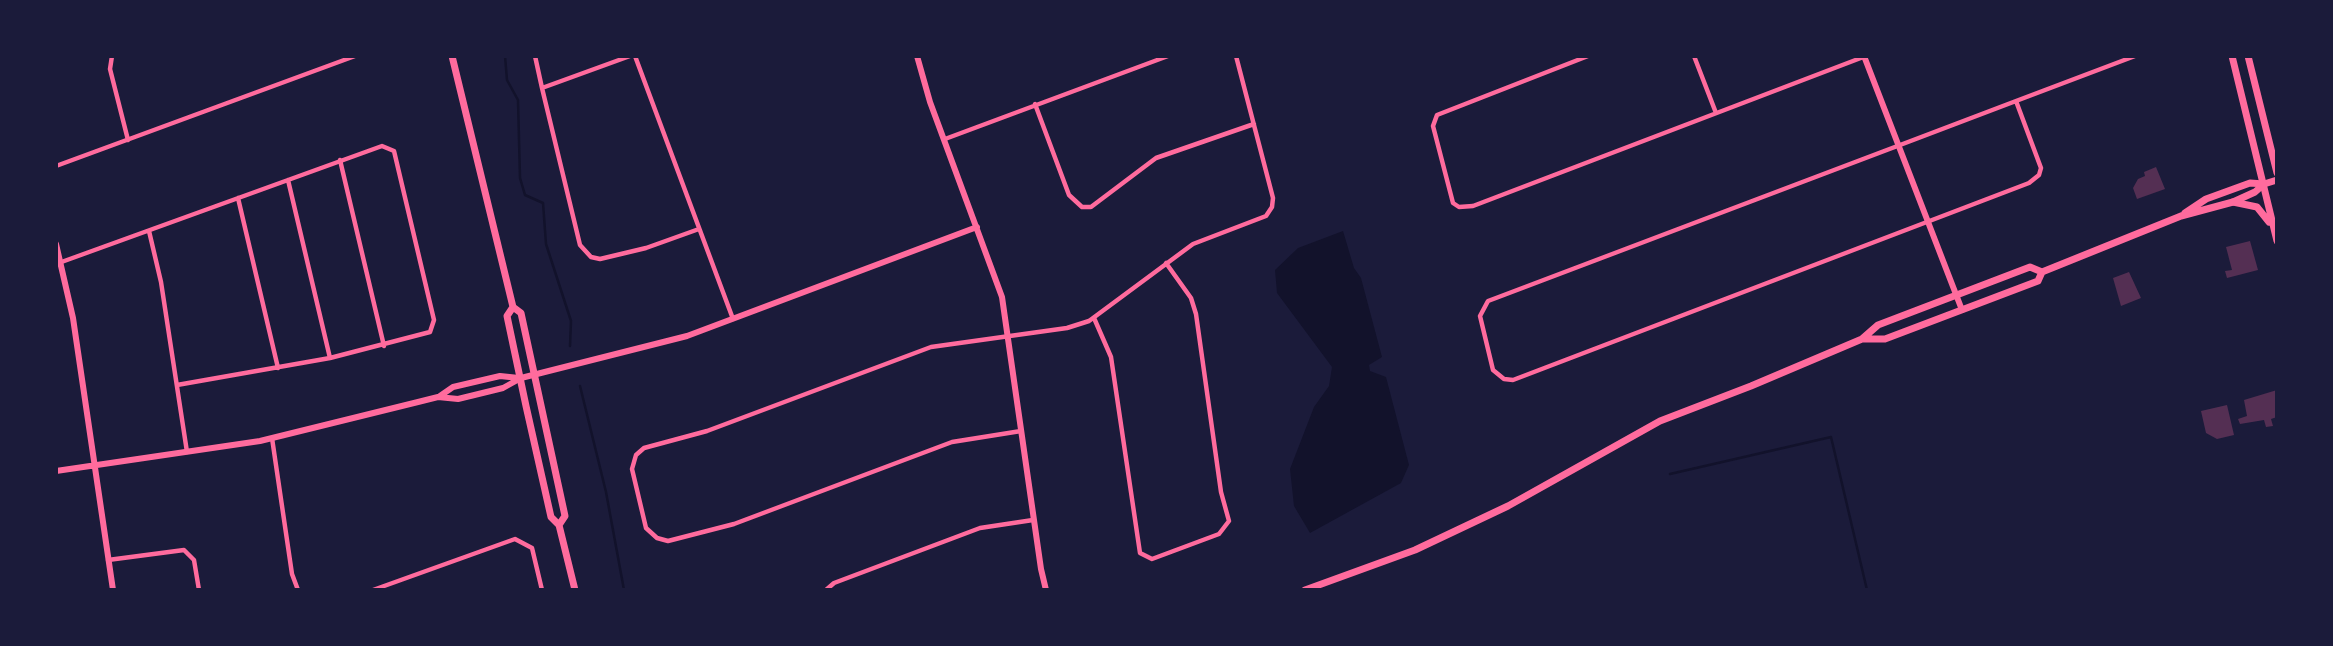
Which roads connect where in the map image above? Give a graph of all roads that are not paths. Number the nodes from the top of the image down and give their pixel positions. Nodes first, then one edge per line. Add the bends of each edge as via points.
1 (112, 56) edge
2 (355, 56) edge
3 (452, 56) edge
4 (535, 56) edge
5 (633, 56) edge
6 (917, 56) edge
7 (1168, 56) edge
8 (1236, 56) edge
9 (1588, 56) edge
10 (1694, 56) edge
11 (1865, 56) edge
12 (2135, 56) edge
13 (2232, 56) edge
14 (2248, 56) edge
15 (542, 88) junction
16 (2016, 101) junction
17 (1035, 104) junction
18 (1716, 113) junction
19 (1254, 124) junction
20 (945, 139) junction
21 (128, 140) junction
22 (1899, 146) junction
23 (340, 160) junction
24 (56, 166) edge
25 (2277, 173) edge
26 (288, 180) junction
27 (2277, 180) edge
28 (2264, 184) junction
29 (238, 198) junction
30 (2233, 202) junction
31 (2181, 216) junction
32 (1927, 222) junction
33 (977, 227) junction
34 (699, 229) junction
35 (149, 231) junction
36 (2277, 242) edge
37 (56, 244) edge
38 (1166, 263) junction
39 (58, 264) edge
40 (2042, 272) junction
41 (1956, 296) junction
42 (513, 307) junction
43 (1962, 310) junction
44 (1094, 318) junction
45 (733, 319) junction
46 (1009, 336) junction
47 (1862, 339) junction
48 (384, 346) junction
49 (330, 358) junction
50 (278, 368) junction
51 (534, 375) junction
52 (521, 378) junction
53 (177, 385) junction
54 (438, 397) junction
55 (1021, 431) junction
56 (272, 438) junction
57 (187, 452) junction
58 (94, 465) junction
59 (56, 471) edge
60 (1033, 520) junction
61 (559, 525) junction
62 (108, 560) junction
63 (113, 590) edge
64 (199, 590) edge
65 (298, 590) edge
66 (373, 590) edge
67 (542, 590) edge
68 (575, 590) edge
69 (825, 590) edge
70 (1046, 590) edge
71 (1305, 590) edge

1 - 21 street via 110,69
2 - 21 street
3 - 42 main road
4 - 15 street
5 - 15 street
5 - 34 street
6 - 20 street
7 - 17 street
8 - 19 street
9 - 18 street via 1437,115 1433,126 1454,203 1473,206
10 - 18 street
11 - 18 street
11 - 22 street
12 - 16 street
13 - 28 main road
14 - 25 main road
15 - 34 street via 585,253 600,259
16 - 22 street
16 - 32 street via 2039,160 2039,175 2029,183
17 - 19 street via 1069,195 1082,207 1091,207 1156,158
17 - 20 street
19 - 38 street via 1273,198 1269,213 1205,238
20 - 33 street
21 - 24 street
22 - 32 street
22 - 32 street via 1488,301 1480,316 1493,370 1513,380
23 - 26 street
23 - 48 street
23 - 48 street via 382,146 396,155 434,320 425,335
26 - 29 street
26 - 49 street
27 - 28 main road
28 - 30 main road
28 - 31 main road via 2250,183 2217,195
28 - 36 main road
29 - 35 street
29 - 50 street
30 - 31 main road
30 - 36 main road via 2263,210
31 - 40 main road
32 - 41 street
33 - 45 street
33 - 46 street via 1002,297
34 - 45 street
35 - 39 street
35 - 53 street
37 - 39 street
38 - 44 street
38 - 44 street via 1191,298 1196,314 1228,517 1219,534 1156,558 1147,559 1140,553 1111,357
39 - 58 street via 73,318
40 - 41 main road via 2030,267
40 - 43 main road via 2038,281
41 - 43 street
41 - 47 main road via 1878,325
42 - 51 main road via 521,313
42 - 52 main road via 507,316
43 - 47 main road via 1885,339
44 - 46 street via 1067,328
45 - 51 street via 669,342
46 - 55 street
46 - 55 street via 932,347 707,431 644,448 632,469 646,528 668,541 734,524 962,439
47 - 71 main road via 1660,421 1508,506 1415,550
48 - 49 street
49 - 50 street
50 - 53 street
51 - 52 street
51 - 61 main road via 565,516
52 - 54 street via 503,388 458,399
52 - 54 street via 500,376 453,387
52 - 61 main road via 551,517
53 - 57 street
54 - 56 street
55 - 60 street
56 - 57 street
56 - 65 street
57 - 58 street
58 - 59 street
58 - 62 street
60 - 69 street via 980,528
60 - 70 street
61 - 68 main road
62 - 63 street
62 - 64 street via 184,550 194,561
66 - 67 street via 515,540 532,548

